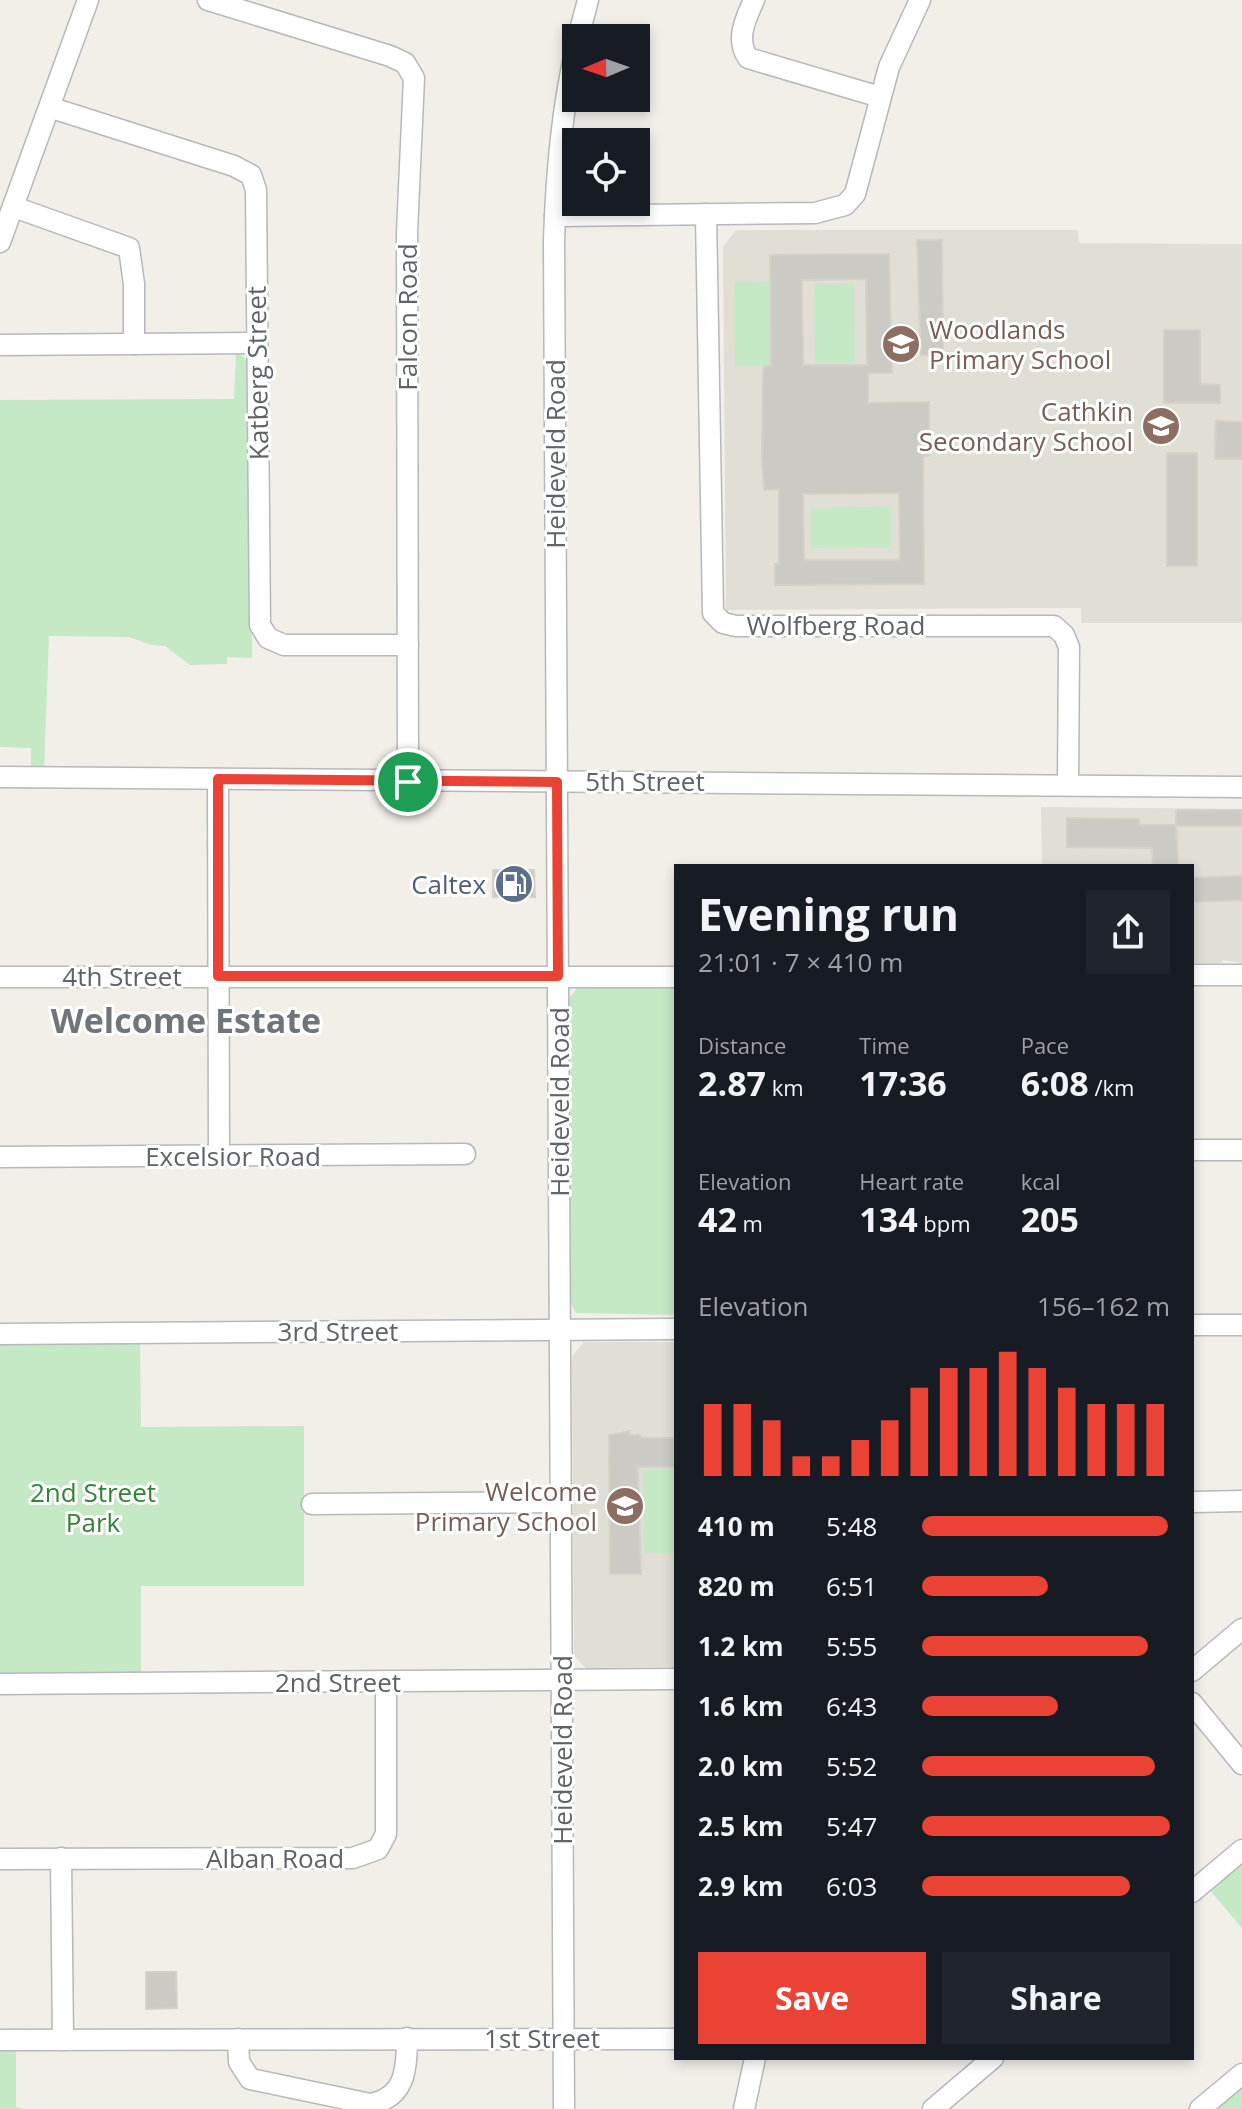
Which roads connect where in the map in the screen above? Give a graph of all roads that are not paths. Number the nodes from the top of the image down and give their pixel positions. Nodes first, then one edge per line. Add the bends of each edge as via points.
1 (88, 0) edge
2 (208, 0) edge
3 (588, 0) edge
4 (754, 0) edge
5 (920, 0) edge
6 (582, 24) edge
7 (880, 97) junction
8 (52, 108) junction
9 (564, 112) edge
10 (14, 207) junction
11 (706, 214) junction
12 (555, 216) junction
13 (0, 242) edge
14 (257, 343) junction
15 (134, 344) junction
16 (0, 345) edge
17 (408, 645) junction
18 (0, 777) edge
19 (218, 779) junction
20 (408, 782) junction
21 (557, 782) junction
22 (1068, 785) junction
23 (1242, 787) edge
24 (1194, 975) edge
25 (1242, 975) edge
26 (218, 976) junction
27 (558, 976) junction
28 (0, 977) edge
29 (674, 977) edge
30 (1194, 1150) edge
31 (1242, 1150) edge
32 (465, 1154) dead end
33 (219, 1156) junction
34 (0, 1157) edge
35 (1194, 1325) edge
36 (1242, 1325) edge
37 (674, 1329) edge
38 (560, 1330) junction
39 (0, 1334) edge
40 (1242, 1501) edge
41 (561, 1502) junction
42 (1194, 1502) edge
43 (312, 1504) dead end
44 (1242, 1629) edge
45 (1194, 1669) edge
46 (674, 1679) edge
47 (561, 1680) junction
48 (386, 1682) junction
49 (0, 1684) edge
50 (1194, 1705) edge
51 (1242, 1764) edge
52 (1242, 1850) edge
53 (61, 1858) junction
54 (0, 1859) edge
55 (1194, 1890) edge
56 (563, 2037) junction
57 (407, 2038) junction
58 (238, 2039) junction
59 (674, 2039) edge
60 (0, 2040) edge
61 (63, 2040) junction
62 (755, 2060) edge
63 (991, 2060) edge
64 (1242, 2074) edge
65 (564, 2109) edge
66 (744, 2109) edge
67 (933, 2109) edge
68 (1200, 2109) edge

1 - 8 street
2 - 17 street, Falcon Road via 390,56 405,63 414,78 407,232
3 - 6 street
4 - 7 street via 742,32 748,58
5 - 7 street
7 - 11 street via 860,181 845,205 815,213
8 - 10 street
8 - 14 street, Katberg Street via 251,175 256,190
9 - 12 street, Heideveld Road
10 - 13 street
10 - 15 street via 129,248
11 - 12 street
11 - 22 street, Wolfberg Road via 713,613 736,626 1054,626 1069,647
12 - 21 street, Heideveld Road
14 - 15 street
14 - 17 street, Katberg Street via 263,632 284,645
15 - 16 street
17 - 20 street, Falcon Road
18 - 19 street, 5th Street
19 - 20 street, 5th Street
19 - 26 street
20 - 21 street, 5th Street
21 - 22 street, 5th Street
21 - 27 street, Heideveld Road
22 - 23 street, 5th Street
24 - 25 street
26 - 27 street, 4th Street
26 - 28 street, 4th Street
26 - 33 street
27 - 29 street, 4th Street
27 - 38 street, Heideveld Road
30 - 31 street
32 - 33 street, Excelsior Road
33 - 34 street, Excelsior Road
35 - 36 street
37 - 38 street, 3rd Street
38 - 39 street, 3rd Street
38 - 41 street, Heideveld Road
40 - 42 street
41 - 43 street
41 - 47 street, Heideveld Road
44 - 45 street
46 - 47 street, 2nd Street
47 - 48 street, 2nd Street
47 - 56 street, Heideveld Road
48 - 49 street, 2nd Street
48 - 53 street, Alban Road via 386,1834 372,1853 353,1858
50 - 51 street
52 - 55 street
53 - 54 street, Alban Road
53 - 61 street
56 - 57 street, 1st Street
56 - 59 street, 1st Street
56 - 65 street, Heideveld Road
57 - 58 street, 1st Street
57 - 58 street via 399,2091 386,2102 370,2104 250,2079 239,2062
58 - 61 street, 1st Street
60 - 61 street, 1st Street
62 - 66 street
63 - 67 street
64 - 68 street

